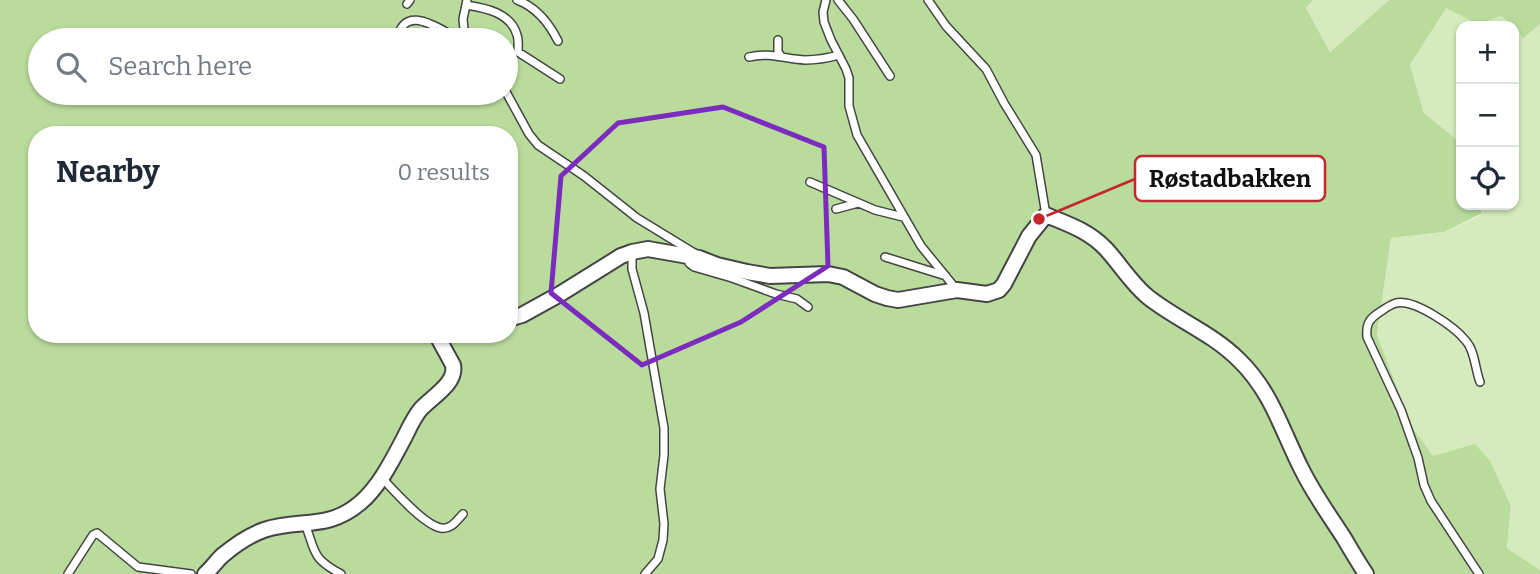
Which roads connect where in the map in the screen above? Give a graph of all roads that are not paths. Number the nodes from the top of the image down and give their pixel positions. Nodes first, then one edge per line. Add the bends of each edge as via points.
1 (517, 0) edge
2 (826, 0) edge
3 (838, 0) edge
4 (928, 0) edge
5 (467, 3) edge
6 (401, 28) edge
7 (437, 28) edge
8 (463, 28) edge
9 (513, 28) edge
10 (778, 40) dead end
11 (558, 41) dead end
12 (518, 52) edge
13 (839, 55) junction
14 (781, 56) junction
15 (749, 57) dead end
16 (890, 76) dead end
17 (560, 79) dead end
18 (513, 105) edge
19 (810, 182) dead end
20 (858, 203) junction
21 (836, 209) dead end
22 (1046, 215) junction
23 (903, 218) junction
24 (632, 252) junction
25 (693, 257) junction
26 (885, 257) dead end
27 (946, 276) junction
28 (957, 290) junction
29 (808, 307) dead end
30 (518, 316) edge
31 (441, 343) edge
32 (1480, 382) dead end
33 (381, 477) junction
34 (463, 514) dead end
35 (305, 524) junction
36 (68, 574) edge
37 (191, 574) edge
38 (205, 574) edge
39 (341, 574) edge
40 (645, 574) edge
41 (1366, 574) edge
42 (1479, 574) edge

1 - 11 lane via 543,18
2 - 13 lane via 824,22
3 - 16 lane
4 - 22 lane via 986,69 1036,155
5 - 8 lane
5 - 9 lane via 496,12
6 - 7 lane via 413,19
10 - 14 lane
12 - 17 lane
13 - 14 lane via 816,60
13 - 23 lane via 849,78 855,131
14 - 15 lane
18 - 25 lane via 538,145 637,218 691,250
19 - 20 lane
20 - 21 lane
20 - 23 lane
22 - 28 street via 1028,236 999,290 987,294
22 - 41 street via 1083,230 1105,247 1146,295 1241,361 1266,393 1311,488
23 - 27 lane
24 - 25 street via 655,249
24 - 30 street
24 - 40 lane via 664,428 663,540 658,559
25 - 28 street via 770,276 843,277 898,300
25 - 29 lane via 689,263 694,267 797,299
26 - 27 lane
27 - 28 lane
31 - 33 street via 453,365 453,376 412,420
32 - 42 lane via 1465,339 1427,312 1395,303 1370,318 1367,337 1410,433 1424,485
33 - 34 lane via 412,509 442,528
33 - 35 street via 361,502 345,513
35 - 38 street via 255,534
35 - 39 lane via 314,553
36 - 37 lane via 97,533 138,567

